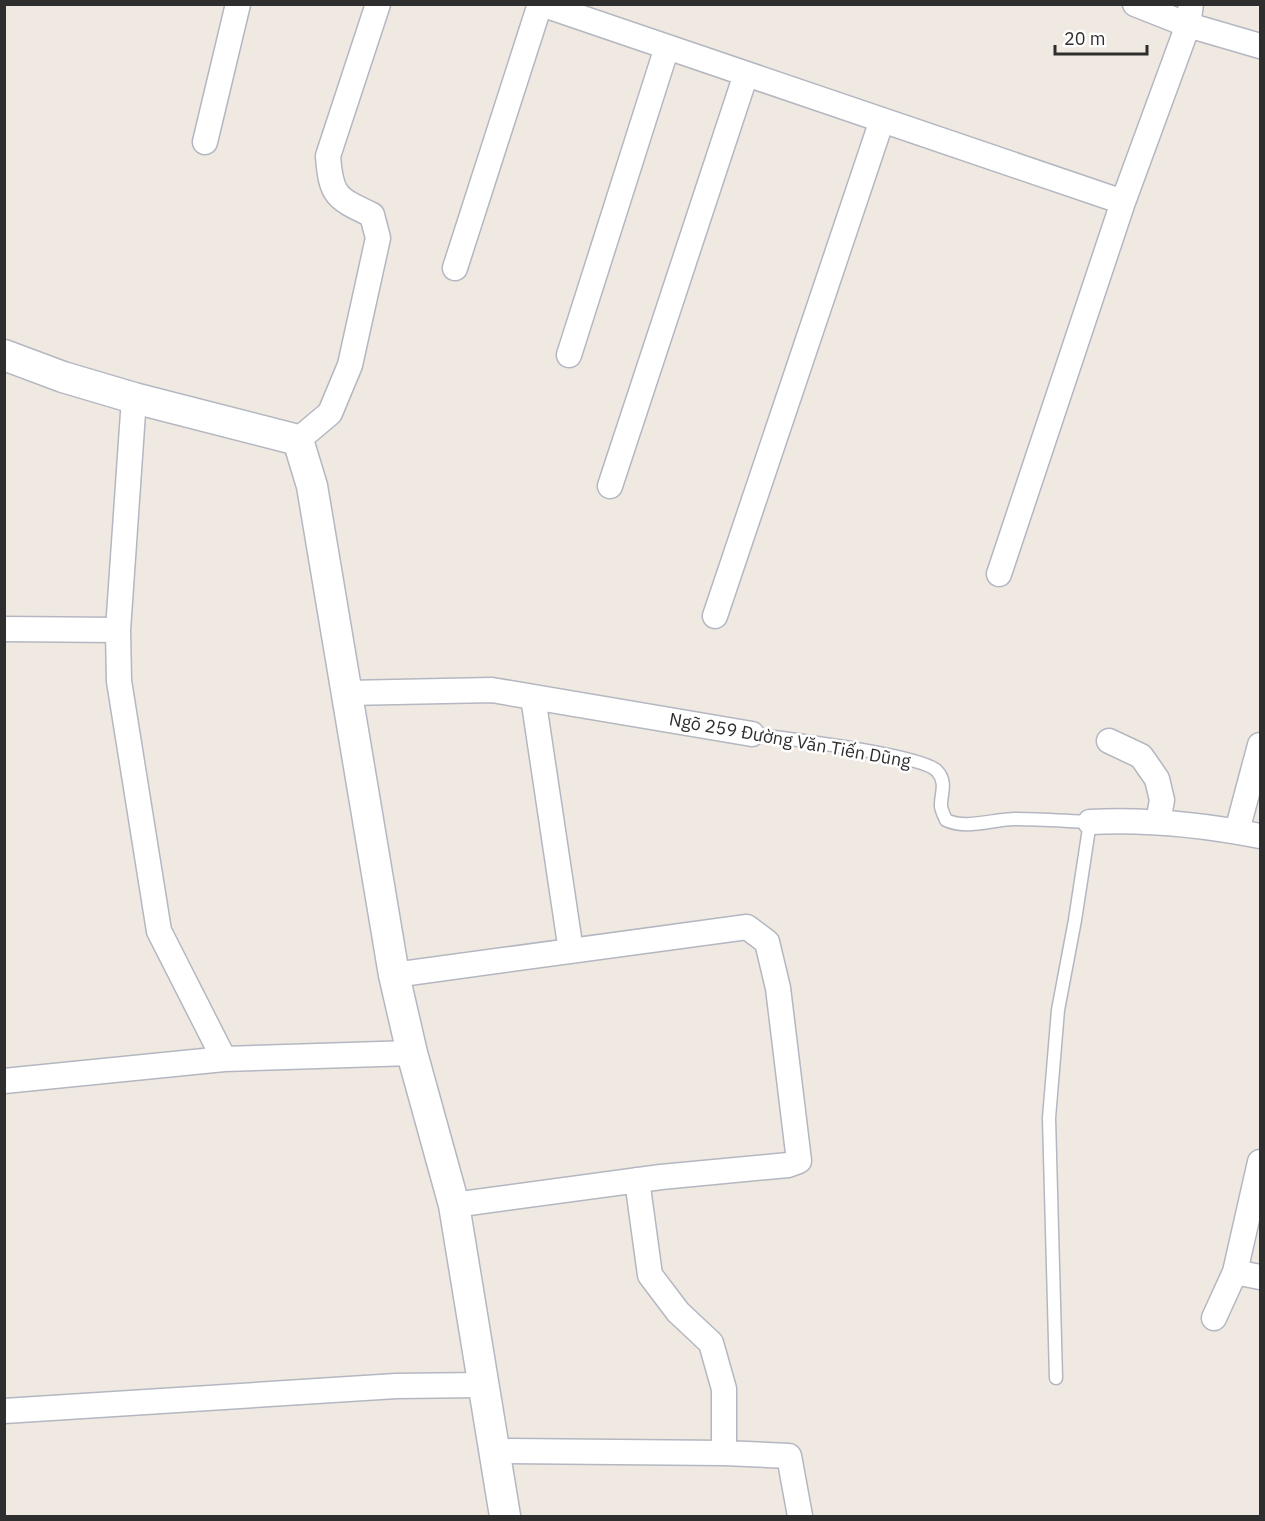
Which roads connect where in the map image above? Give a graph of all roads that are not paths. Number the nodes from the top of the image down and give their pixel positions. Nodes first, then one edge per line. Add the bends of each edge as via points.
1 (238, 4) edge
2 (378, 4) edge
3 (541, 4) edge
4 (1135, 4) edge
5 (1189, 15) edge
6 (1260, 46) edge
7 (667, 47) junction
8 (746, 74) junction
9 (882, 120) junction
10 (205, 142) dead end
11 (1123, 202) junction
12 (455, 268) dead end
13 (4, 355) edge
14 (569, 355) dead end
15 (134, 398) junction
16 (298, 440) junction
17 (610, 486) dead end
18 (999, 574) dead end
19 (715, 616) dead end
20 (4, 629) edge
21 (118, 630) junction
22 (347, 693) junction
23 (533, 697) junction
24 (752, 734) joint
25 (1109, 741) dead end
26 (1260, 745) edge
27 (1090, 822) junction
28 (1158, 822) junction
29 (1237, 831) junction
30 (1260, 836) edge
31 (571, 951) junction
32 (394, 975) junction
33 (412, 1053) junction
34 (224, 1059) junction
35 (4, 1081) edge
36 (1260, 1162) edge
37 (637, 1180) junction
38 (454, 1205) junction
39 (1235, 1272) junction
40 (1260, 1277) edge
41 (1214, 1318) dead end
42 (1056, 1378) dead end
43 (482, 1384) junction
44 (4, 1411) edge
45 (494, 1451) junction
46 (724, 1453) junction
47 (505, 1516) edge
48 (800, 1516) edge

1 - 10 street
2 - 16 street via 328,156 330,182 338,196 372,215 378,238 350,365 330,413
3 - 7 street
3 - 12 street
4 - 5 street
5 - 6 street
5 - 11 street
7 - 8 street
7 - 14 street
8 - 9 street
8 - 17 street
9 - 11 street
9 - 19 street
11 - 18 street
13 - 15 street
15 - 16 street
15 - 21 street
16 - 22 street via 312,486
20 - 21 street
21 - 34 street via 119,681 159,931
22 - 23 street, Ngõ 259 Đường Văn Tiến Dũng via 492,690
22 - 32 street
23 - 24 street, Ngõ 259 Đường Văn Tiến Dũng
23 - 31 street
24 - 27 lane, Ngõ 259 Đường Văn Tiến Dũng via 925,764 938,772 944,789 941,805 951,823 1013,819
25 - 28 street via 1141,756 1157,779 1162,800
26 - 29 street
27 - 28 street, Ngõ 259 Đường Văn Tiến Dũng
27 - 42 lane via 1058,1010 1049,1118
28 - 29 street, Ngõ 259 Đường Văn Tiến Dũng
29 - 30 street, Ngõ 259 Đường Văn Tiến Dũng
31 - 32 street
31 - 37 street via 747,927 767,942 778,988 799,1161
32 - 33 street
33 - 34 street
33 - 38 street
34 - 35 street
36 - 39 street
37 - 38 street
37 - 46 street via 650,1275 678,1312 711,1343 724,1389
38 - 43 street
39 - 40 street
39 - 41 street
43 - 44 street
43 - 45 street
45 - 46 street
45 - 47 street
46 - 48 street via 789,1456

